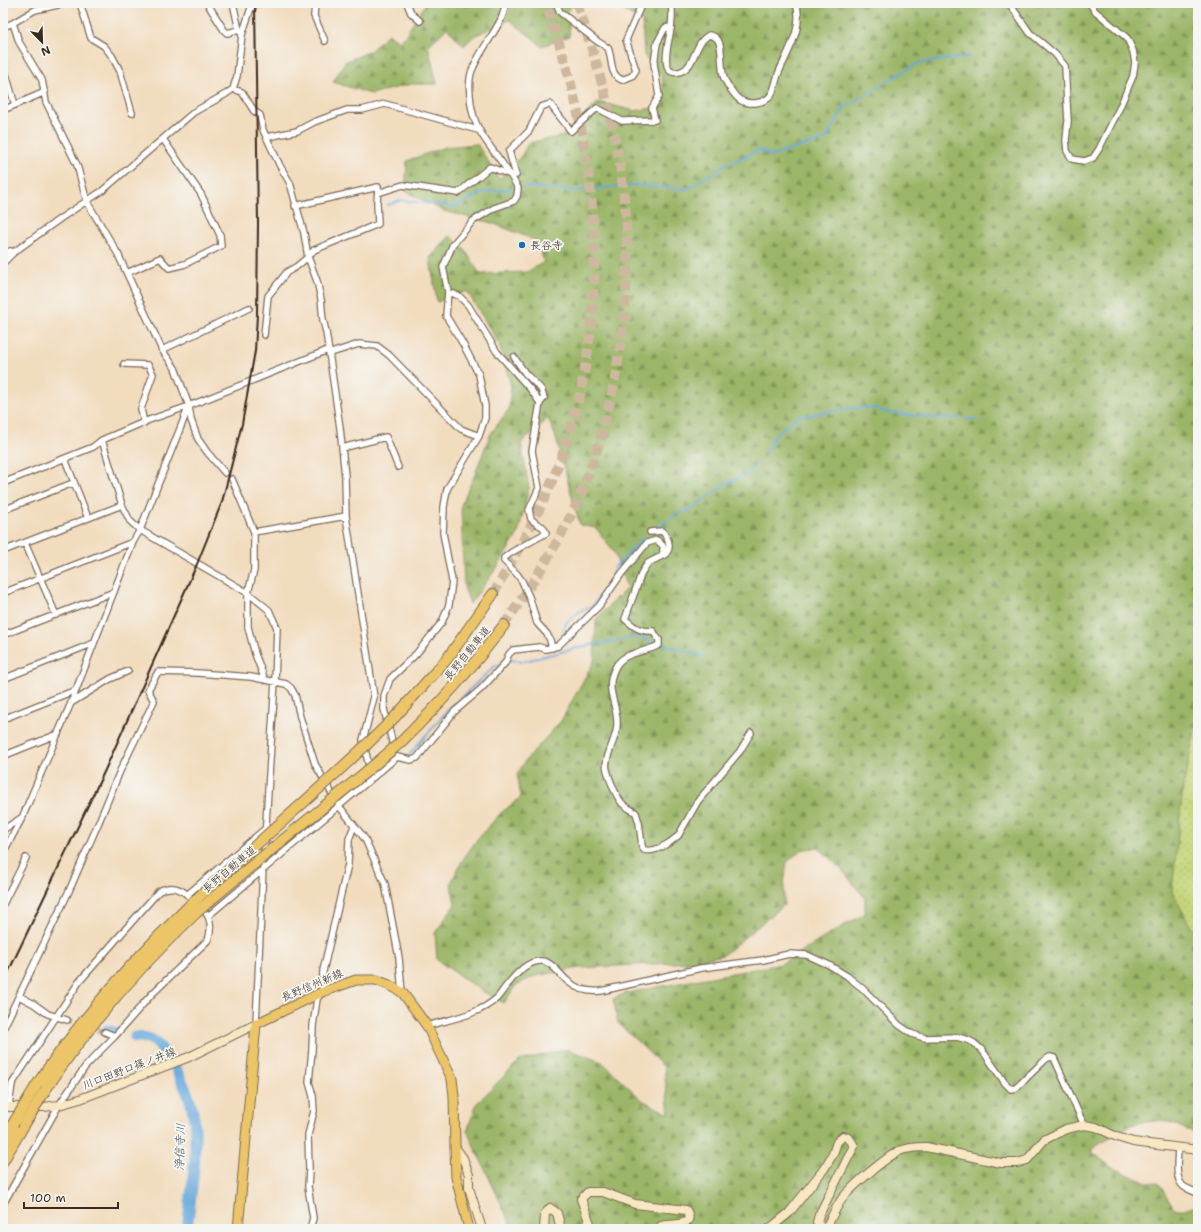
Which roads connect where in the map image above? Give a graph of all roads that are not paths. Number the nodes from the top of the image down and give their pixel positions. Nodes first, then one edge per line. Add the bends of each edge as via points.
1 (34, 3) edge
2 (67, 3) edge
3 (80, 3) edge
4 (207, 3) edge
5 (233, 3) edge
6 (260, 3) edge
7 (316, 3) edge
8 (407, 3) edge
9 (506, 3) edge
10 (556, 3) edge
11 (642, 3) edge
12 (670, 3) edge
13 (796, 3) edge
14 (1009, 3) edge
15 (1090, 3) edge
16 (35, 10) junction
17 (420, 21) dead end
18 (12, 23) junction
19 (3, 27) edge
20 (671, 27) junction
21 (240, 33) junction
22 (324, 42) dead end
23 (3, 64) edge
24 (232, 88) junction
25 (45, 92) junction
26 (15, 105) junction
27 (3, 110) edge
28 (132, 113) dead end
29 (478, 130) junction
30 (267, 137) junction
31 (163, 139) junction
32 (511, 175) junction
33 (378, 193) junction
34 (87, 202) junction
35 (296, 206) junction
36 (14, 252) junction
37 (3, 255) edge
38 (308, 257) junction
39 (3, 263) edge
40 (127, 273) junction
41 (448, 292) junction
42 (249, 308) dead end
43 (264, 335) dead end
44 (162, 350) junction
45 (328, 350) junction
46 (514, 357) dead end
47 (124, 364) dead end
48 (540, 403) junction
49 (189, 406) junction
50 (144, 423) junction
51 (479, 436) junction
52 (102, 440) junction
53 (342, 448) junction
54 (65, 459) junction
55 (398, 467) dead end
56 (226, 472) dead end
57 (232, 479) dead end
58 (73, 482) junction
59 (3, 483) edge
60 (122, 505) junction
61 (3, 510) edge
62 (346, 516) junction
63 (88, 518) junction
64 (140, 530) junction
65 (254, 532) junction
66 (650, 532) dead end
67 (133, 542) junction
68 (25, 543) junction
69 (3, 551) edge
70 (661, 556) junction
71 (39, 578) junction
72 (114, 592) junction
73 (3, 593) edge
74 (248, 593) junction
75 (493, 594) tunnel mouth
76 (56, 615) junction
77 (504, 625) tunnel mouth
78 (3, 635) edge
79 (94, 643) junction
80 (552, 648) junction
81 (128, 671) dead end
82 (3, 679) edge
83 (265, 680) junction
84 (275, 681) junction
85 (76, 690) junction
86 (71, 703) junction
87 (3, 719) edge
88 (751, 733) dead end
89 (58, 734) junction
90 (3, 756) edge
91 (397, 757) junction
92 (371, 779) junction
93 (339, 806) junction
94 (22, 818) junction
95 (354, 826) junction
96 (266, 828) junction
97 (3, 830) edge
98 (3, 853) edge
99 (26, 858) dead end
100 (263, 868) junction
101 (188, 894) junction
102 (3, 904) edge
103 (193, 909) junction
104 (208, 916) junction
105 (322, 992) junction
106 (402, 992) junction
107 (19, 996) junction
108 (56, 1017) junction
109 (67, 1020) tunnel mouth
110 (256, 1024) junction
111 (427, 1026) junction
112 (3, 1029) edge
113 (105, 1032) tunnel mouth
114 (115, 1036) junction
115 (41, 1087) junction
116 (59, 1105) junction
117 (6, 1106) edge
118 (1084, 1125) junction
119 (3, 1142) edge
120 (454, 1147) junction
121 (1178, 1148) junction
122 (1198, 1150) edge
123 (3, 1161) edge
124 (1198, 1193) edge
125 (3, 1204) edge
126 (238, 1229) edge
127 (310, 1229) edge
128 (469, 1229) edge
129 (482, 1229) edge
130 (544, 1229) edge
131 (561, 1229) edge
132 (592, 1229) edge
133 (660, 1229) edge
134 (769, 1229) edge

1 - 16 street
2 - 16 street
3 - 28 street via 91,38 104,46 120,71
4 - 21 street via 227,33
5 - 21 street
6 - 21 street via 250,8
7 - 22 street via 314,16
8 - 17 street
9 - 29 street via 500,22 484,47 470,78 470,105
10 - 11 street via 560,12 608,48 613,72 622,80 632,76 636,70 626,40
12 - 20 street
13 - 20 street via 799,17 793,45 771,95 759,103 739,100 730,89 724,77 720,45 714,36 709,35 700,41 686,68 678,72 670,70 666,56
14 - 15 street via 1030,33 1055,54 1064,66 1068,121 1067,151 1072,159 1084,161 1093,158 1109,130 1133,76 1135,62 1127,38 1094,10
16 - 18 street
18 - 19 street
18 - 25 street via 42,80
20 - 32 street via 665,28 657,43 654,64 659,96 652,108 655,120 622,121 597,108 571,131 550,104 541,107 529,131 509,151 516,174
21 - 24 street via 237,76
23 - 26 street
24 - 30 street via 242,92 254,111 260,115
24 - 31 street via 220,98 194,112
25 - 26 street
25 - 34 street via 46,102 77,165
26 - 27 street
29 - 30 street via 385,104 362,110 348,110 314,122 297,132
29 - 32 street
30 - 35 street via 290,183
31 - 34 street
31 - 40 street via 201,194 220,235 221,246 185,264 169,268 160,258
32 - 33 street via 490,167 458,193 403,185
32 - 41 street via 518,188 514,201 494,208 474,221 453,244 443,267
33 - 35 street via 378,187
33 - 38 street via 378,224 326,244 314,250
34 - 36 street
34 - 40 street
35 - 38 street
36 - 37 street via 10,251
36 - 39 street
38 - 43 street via 287,272 268,296
38 - 45 street via 322,298
40 - 44 street
41 - 48 street via 459,296 468,305 497,352
41 - 51 street via 447,319 479,375 485,418
42 - 44 street
44 - 49 street via 175,368
45 - 49 street
45 - 51 street via 332,353 359,344 377,346 389,355 461,429
45 - 53 street
46 - 48 street via 541,389 544,398
47 - 50 street via 148,364 153,374 141,409
48 - 80 street via 532,451 539,488 529,510 531,519 543,527 546,533 512,552 504,561 522,581 537,623 547,634
49 - 50 street
49 - 56 street via 198,439
49 - 64 street
50 - 52 street
51 - 91 street via 447,489 444,503 443,533 452,581 449,605 442,622 416,654 390,679 384,696 384,709
52 - 54 street via 93,447
52 - 60 street
53 - 55 street via 386,437
53 - 62 street
54 - 58 street
54 - 59 street
57 - 65 street
58 - 61 street
58 - 63 street
60 - 63 street
60 - 64 street via 130,521
62 - 65 street
62 - 92 street via 374,697 364,740
63 - 68 street
64 - 67 street
64 - 74 street
65 - 74 street via 254,570
66 - 70 street via 662,531 669,542 669,550
67 - 71 street
67 - 72 street
68 - 69 street
68 - 71 street
70 - 80 street via 661,542 657,540 647,543 598,606 558,646
70 - 88 street via 648,563 642,572 625,619 634,627 653,631 659,645 626,656 617,665 610,688 617,726 606,768 622,804 636,813 644,850 650,851 678,836 698,800 740,751
71 - 73 street
71 - 76 street
72 - 76 street
72 - 79 street
74 - 83 street via 248,627
74 - 84 street via 269,610 276,623
75 - 103 highway, 長野自動車道, bridge via 447,659 395,718 229,869
76 - 78 street
77 - 103 highway, 長野自動車道, bridge via 456,686 402,741 244,871
79 - 82 street
79 - 85 street
80 - 91 street via 513,650 501,668 454,712 417,758 411,760
81 - 86 street
83 - 84 street
83 - 107 street via 158,672 148,690 154,701
84 - 93 street via 286,684 295,695 315,764
84 - 96 street
85 - 86 street
85 - 87 street
86 - 89 street
89 - 90 street
89 - 94 street
91 - 92 street
92 - 93 street
93 - 95 street
93 - 100 street
94 - 97 street
94 - 98 street
95 - 105 street via 349,839 348,864 323,971
95 - 106 street via 365,839 385,884 399,958
96 - 100 street
96 - 101 street
99 - 102 street
100 - 104 street
100 - 110 street
101 - 104 street
101 - 108 street via 168,887 159,891 79,982
103 - 115 highway, 長野自動車道 via 120,991
104 - 114 street via 211,933 208,940
105 - 106 main road, 長野信州新線 via 356,980 367,979 376,980
105 - 110 main road, 長野信州新線
105 - 127 street via 315,1008 309,1082 314,1111 308,1135 308,1187 313,1218
106 - 111 main road, 長野信州新線
107 - 108 street
107 - 112 street
108 - 109 street
108 - 117 street via 12,1084
110 - 116 main road, 川口田野口篠ノ井線 via 189,1057
110 - 126 main road
111 - 118 street via 466,1015 492,1003 522,969 538,961 548,962 568,983 590,992 701,968 763,960 785,954 807,955 847,976 912,1034 925,1038 957,1037 974,1043 1011,1089 1016,1088 1046,1059 1054,1058
111 - 120 main road, 長野信州新線 via 452,1079
113 - 114 street
114 - 116 street via 85,1067
115 - 119 highway, 長野自動車道, bridge via 13,1124
115 - 123 highway, 長野自動車道, bridge via 24,1125
116 - 117 main road, 川口田野口篠ノ井線
116 - 125 street
118 - 121 main road via 1096,1127 1133,1142
118 - 134 main road via 1066,1129 1044,1140 1027,1160 1017,1163 1001,1163 926,1147 900,1151 851,1189 842,1199 827,1226 822,1228 817,1222 819,1215 854,1146 851,1140 842,1136 824,1169 789,1213
120 - 128 main road, 長野信州新線 via 456,1177
120 - 129 main road via 463,1158 469,1175 469,1188
121 - 122 main road
121 - 124 street via 1177,1168 1180,1182 1184,1187
130 - 131 main road via 545,1214 550,1208 557,1213
132 - 133 main road via 582,1199 588,1192 603,1192 635,1204 686,1210 690,1218 688,1221 683,1224 667,1224

